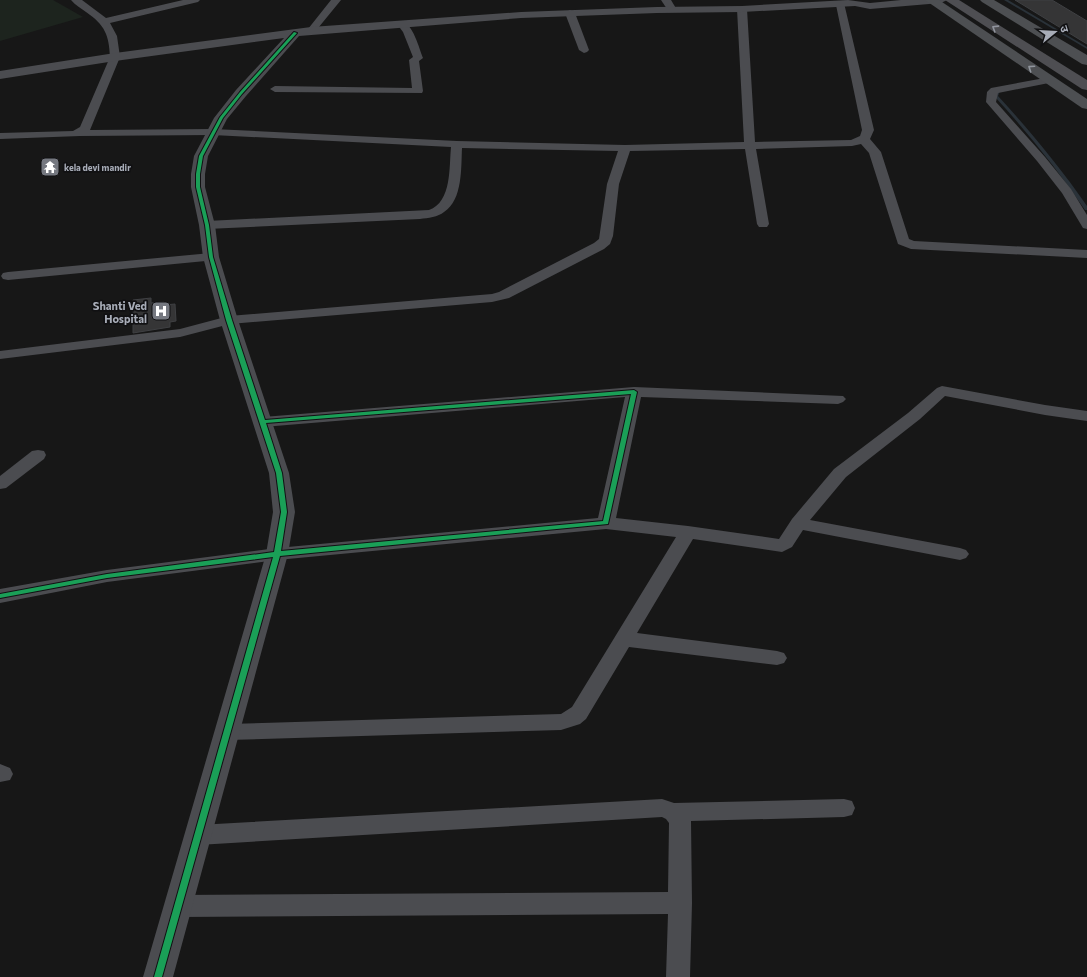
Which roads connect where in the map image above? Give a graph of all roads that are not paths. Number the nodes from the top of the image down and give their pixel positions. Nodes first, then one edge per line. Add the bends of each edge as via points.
1 (76, 0) edge
2 (195, 0) edge
3 (336, 0) edge
4 (935, 0) edge
5 (951, 0) edge
6 (971, 0) edge
7 (986, 0) edge
8 (179, 2) edge
9 (860, 2) edge
10 (669, 5) edge
11 (841, 5) junction
12 (742, 9) junction
13 (570, 13) junction
14 (105, 21) junction
15 (402, 24) junction
16 (303, 32) junction
17 (584, 50) dead end
18 (115, 57) junction
19 (1085, 59) edge
20 (1087, 73) edge
21 (0, 75) edge
22 (1050, 80) junction
23 (1087, 86) edge
24 (275, 89) dead end
25 (1087, 105) edge
26 (213, 132) junction
27 (80, 133) junction
28 (0, 136) edge
29 (864, 140) junction
30 (457, 144) junction
31 (750, 146) junction
32 (625, 148) junction
33 (763, 224) dead end
34 (207, 225) junction
35 (1087, 225) edge
36 (1087, 254) edge
37 (211, 257) junction
38 (8, 276) dead end
39 (230, 320) junction
40 (0, 355) edge
41 (634, 392) junction
42 (838, 400) dead end
43 (1087, 416) edge
44 (263, 422) junction
45 (38, 455) dead end
46 (0, 484) edge
47 (606, 522) junction
48 (798, 523) junction
49 (688, 532) junction
50 (277, 554) junction
51 (960, 554) dead end
52 (0, 596) edge
53 (624, 638) junction
54 (777, 658) dead end
55 (227, 732) junction
56 (844, 808) dead end
57 (674, 812) junction
58 (198, 835) junction
59 (680, 903) junction
60 (178, 906) junction
61 (158, 977) edge
62 (678, 977) edge

1 - 14 street
2 - 8 street
3 - 16 street
4 - 9 street via 870,6
22 -> 4 main road
23 -> 5 highway
6 - 20 highway
7 - 19 main road
8 - 14 street
9 - 11 street
10 - 12 street
10 - 13 street
11 - 12 street
11 - 29 street via 868,130
12 - 31 street
13 - 15 street via 521,14
13 - 17 street
14 - 18 street via 114,39
15 - 16 street
15 - 24 street via 408,32 418,58 414,60 418,91
16 - 18 street
16 - 26 street via 228,108
18 - 21 street
18 - 27 street via 85,129
22 - 25 main road
22 - 35 street via 995,90 990,102 1041,159 1067,192
26 - 27 street
26 - 30 street
26 - 34 street via 201,156 198,174 198,187
27 - 28 street
29 - 31 street via 841,144
29 - 36 street via 875,152 906,244
30 - 32 street
30 - 34 street via 452,192 446,203 436,212 420,215
31 - 32 street
31 - 33 street
32 - 39 street via 613,184 605,241 600,246 504,295
34 - 37 street
37 - 38 street
37 - 39 street
39 - 40 street via 180,333
39 - 44 street
41 - 42 street
41 - 44 street
41 - 47 street
43 - 48 street via 946,391 939,392 914,416 840,473
44 - 50 street via 279,473 284,512
45 - 46 street
47 - 49 street
47 - 50 street
48 - 49 street via 782,546
48 - 51 street
49 - 53 street
50 - 52 street via 107,576
50 - 55 street
53 - 54 street
53 - 55 street via 579,713 561,722
55 - 58 street
56 - 57 street
57 - 58 street via 662,808
57 - 59 street via 680,822
58 - 60 street
59 - 60 street
59 - 62 street
60 - 61 street

